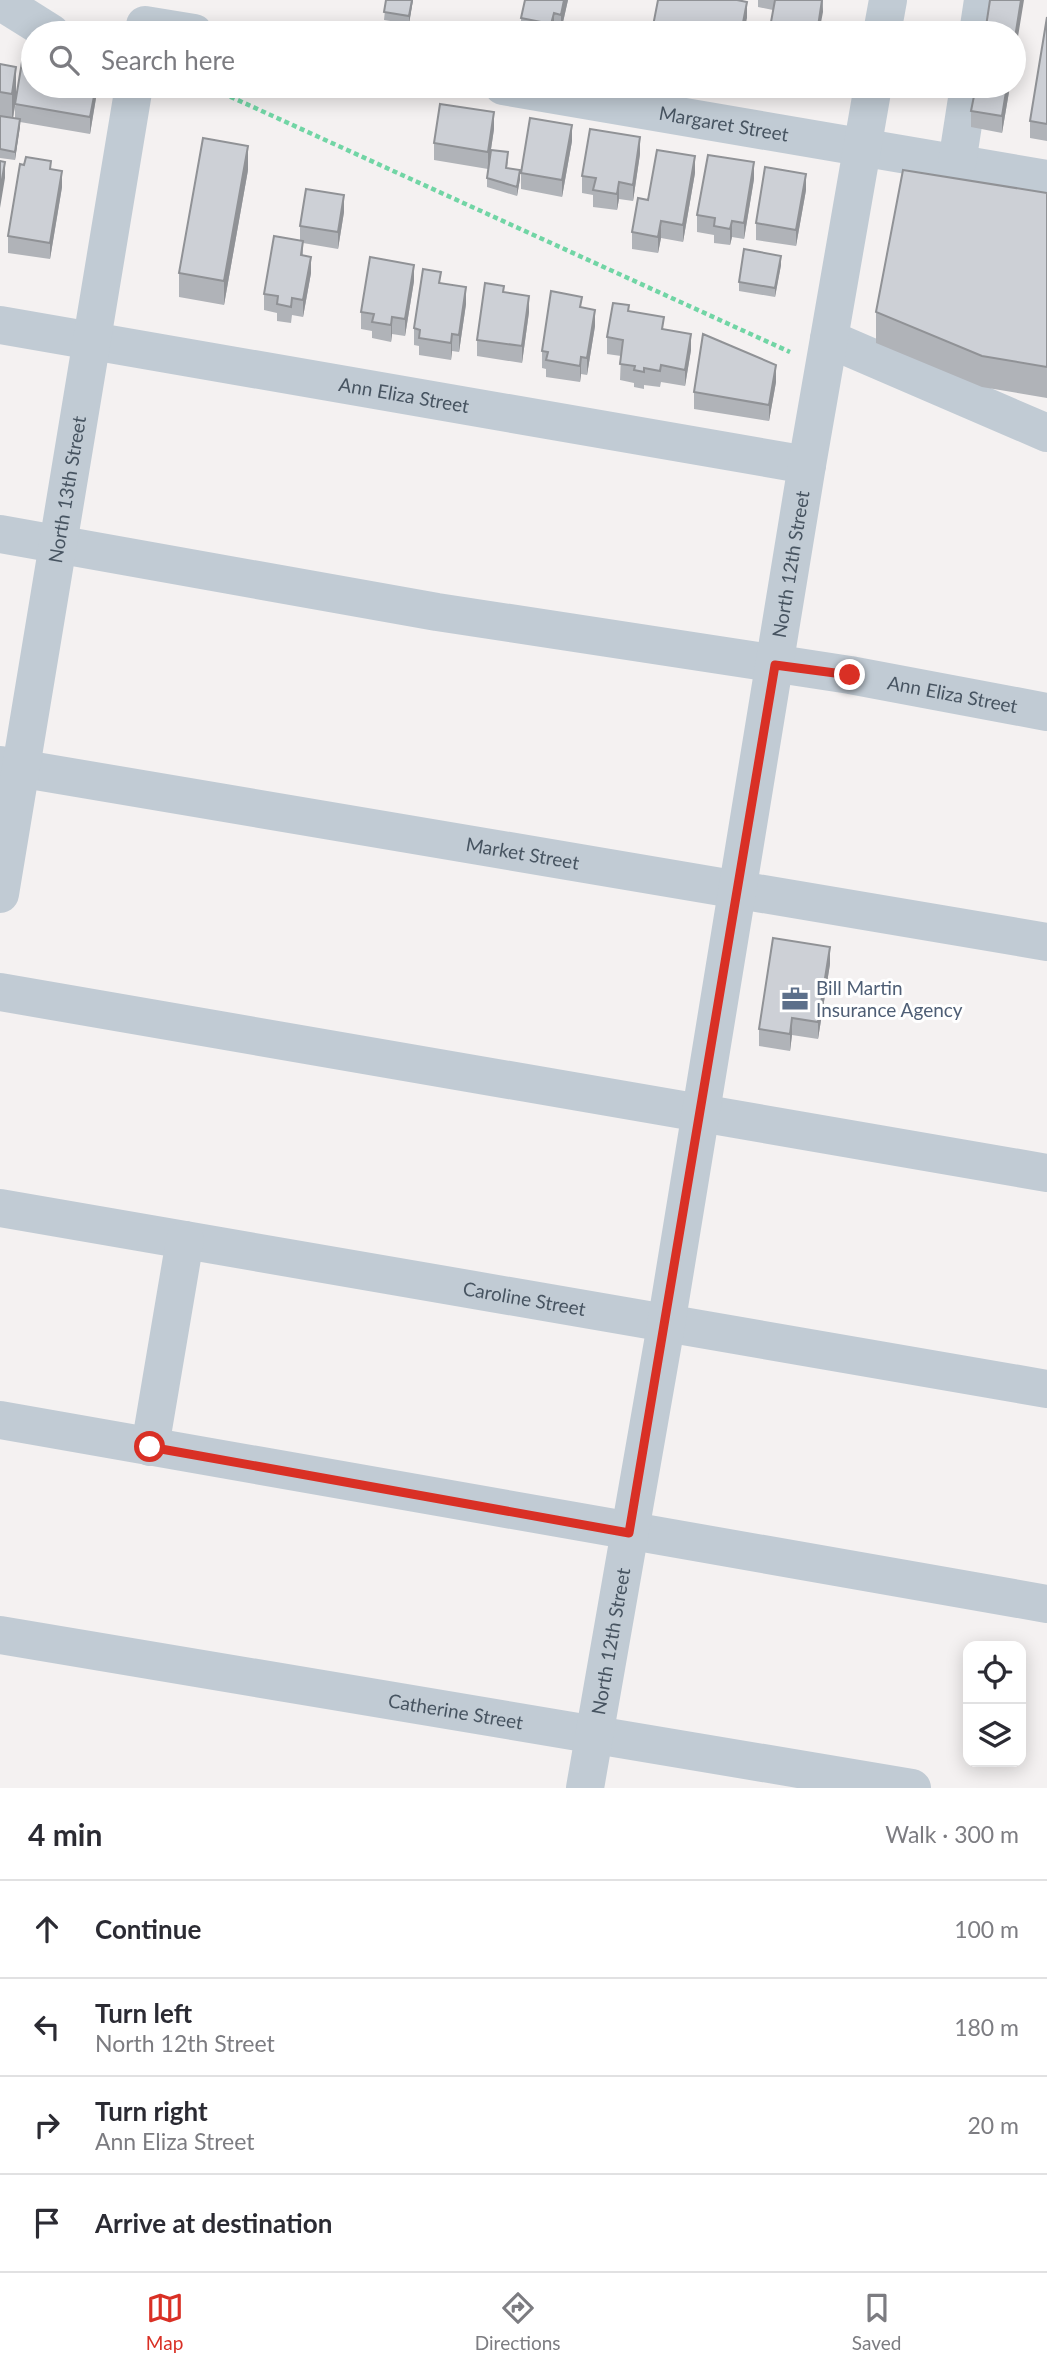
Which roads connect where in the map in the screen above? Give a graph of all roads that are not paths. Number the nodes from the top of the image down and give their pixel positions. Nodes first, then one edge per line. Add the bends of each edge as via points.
1 (888, 0) edge
2 (983, 0) edge
3 (0, 1) edge
4 (32, 21) edge
5 (884, 21) edge
6 (980, 21) edge
7 (133, 98) edge
8 (574, 98) edge
9 (871, 98) edge
10 (967, 98) edge
11 (862, 147) junction
12 (957, 163) junction
13 (1047, 179) edge
14 (0, 325) edge
15 (92, 341) junction
16 (827, 353) junction
17 (1047, 433) edge
18 (807, 466) junction
19 (0, 534) edge
20 (59, 544) junction
21 (775, 665) junction
22 (1047, 712) edge
23 (11, 767) edge
24 (737, 890) junction
25 (0, 894) edge
26 (1047, 942) edge
27 (0, 992) edge
28 (700, 1115) junction
29 (1047, 1173) edge
30 (0, 1208) edge
31 (184, 1241) junction
32 (666, 1325) junction
33 (1047, 1389) edge
34 (0, 1420) edge
35 (150, 1447) junction
36 (629, 1533) junction
37 (1047, 1605) edge
38 (0, 1635) edge
39 (594, 1733) junction
40 (585, 1788) edge
41 (912, 1788) edge

1 - 5 street
2 - 6 street
3 - 4 street
7 - 15 street, North 13th Street
8 - 11 street, Margaret Street
9 - 11 street, North 12th Street
10 - 12 street
11 - 12 street, Margaret Street
11 - 16 street, North 12th Street
12 - 13 street, Margaret Street
14 - 15 street, Ann Eliza Street
15 - 18 street, Ann Eliza Street
15 - 20 street, North 13th Street
16 - 17 street
16 - 18 street, North 12th Street
18 - 21 street, North 12th Street
19 - 20 street, Ann Eliza Street
20 - 21 street, Ann Eliza Street via 437,612
20 - 23 street, North 13th Street
21 - 22 street, Ann Eliza Street
21 - 24 street, North 12th Street
23 - 24 street, Market Street
23 - 25 street, North 13th Street
24 - 26 street, Market Street
24 - 28 street, North 12th Street
27 - 28 street
28 - 29 street
28 - 32 street, North 12th Street
30 - 31 street, Caroline Street
31 - 32 street, Caroline Street
31 - 35 street
32 - 33 street, Caroline Street
32 - 36 street, North 12th Street
34 - 35 street
35 - 36 street
36 - 37 street
36 - 39 street, North 12th Street
38 - 39 street, Catherine Street
39 - 40 street, North 12th Street
39 - 41 street, Catherine Street

